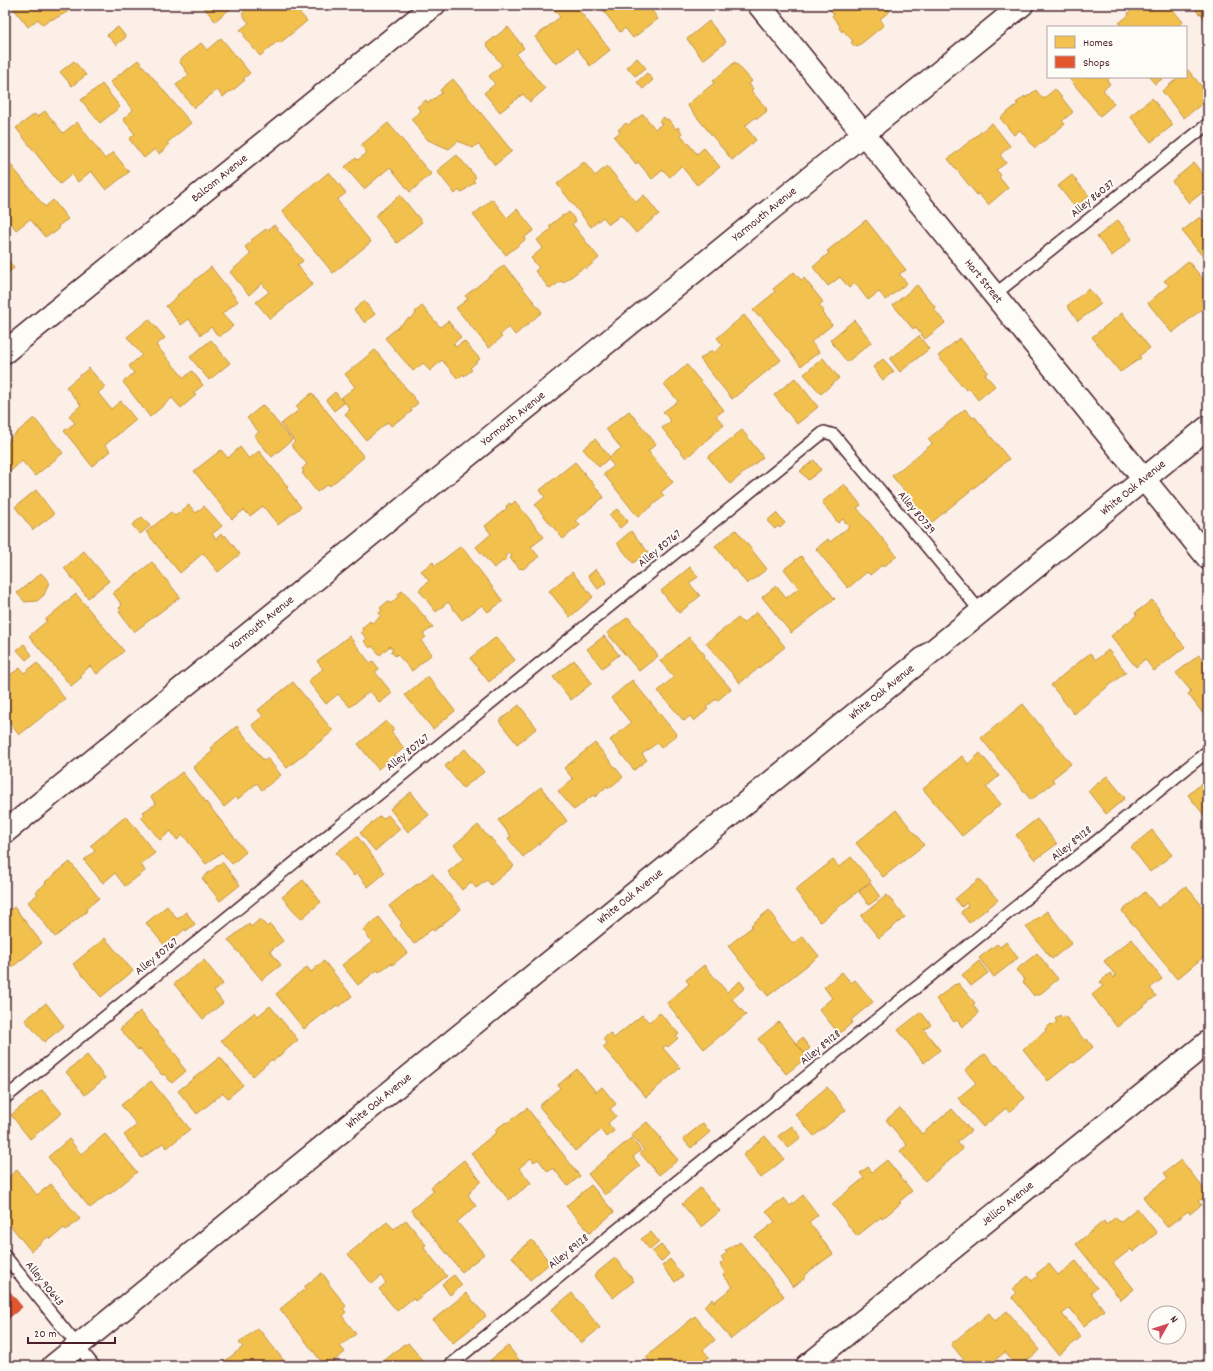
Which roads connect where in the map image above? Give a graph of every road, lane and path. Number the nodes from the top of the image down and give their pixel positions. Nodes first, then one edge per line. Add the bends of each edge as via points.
1 (434, 5) edge
2 (758, 5) edge
3 (1022, 5) edge
4 (1208, 124) edge
5 (864, 134) junction
6 (994, 295) junction
7 (5, 352) edge
8 (1208, 427) edge
9 (829, 434) joint
10 (1143, 479) junction
11 (1208, 558) edge
12 (981, 612) junction
13 (1208, 751) edge
14 (5, 832) edge
15 (1208, 1042) edge
16 (5, 1098) edge
17 (5, 1256) edge
18 (78, 1346) junction
19 (53, 1366) edge
20 (94, 1366) edge
21 (450, 1366) edge
22 (807, 1366) edge

1 - 7 street, Balcom Avenue
2 - 5 street, Hart Street
3 - 5 street, Yarmouth Avenue
4 - 6 lane, Alley 86037
5 - 6 street, Hart Street
5 - 14 street, Yarmouth Avenue
6 - 10 street, Hart Street
8 - 10 street, White Oak Avenue
9 - 12 lane, Alley 80739 via 834,435
9 - 16 lane, Alley 80767 via 824,432
10 - 11 street, Hart Street
10 - 12 street, White Oak Avenue
12 - 18 street, White Oak Avenue
13 - 21 lane, Alley 89128
15 - 22 street, Jellico Avenue
17 - 18 lane, Alley 90643
18 - 19 street, White Oak Avenue
18 - 20 lane, Alley 90643

